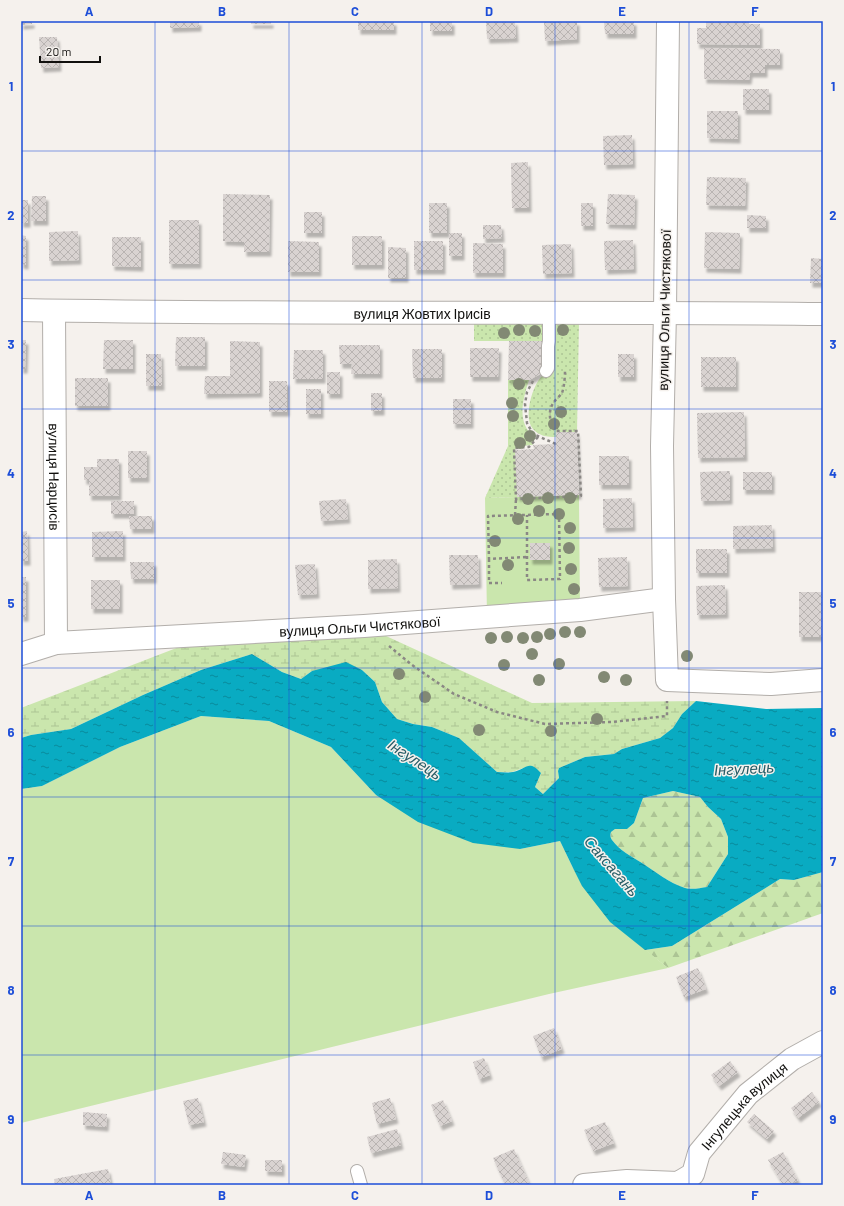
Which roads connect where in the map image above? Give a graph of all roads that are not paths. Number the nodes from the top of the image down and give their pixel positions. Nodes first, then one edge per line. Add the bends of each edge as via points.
1 (668, 21) edge
2 (21, 310) edge
3 (54, 311) junction
4 (665, 312) junction
5 (549, 314) junction
6 (823, 314) edge
7 (546, 371) road end
8 (664, 599) junction
9 (56, 643) junction
10 (21, 654) edge
11 (823, 680) edge
12 (823, 1042) edge
13 (356, 1172) dead end
14 (361, 1185) edge
15 (584, 1185) edge

1 - 4 street, вулиця Ольги Чистякової
2 - 3 street, вулиця Жовтих Ірисів
3 - 5 street, вулиця Жовтих Ірисів
3 - 9 street, вулиця Нарцисів
4 - 5 street, вулиця Жовтих Ірисів
4 - 6 street, вулиця Жовтих Ірисів
4 - 8 street, вулиця Ольги Чистякової via 662,446
5 - 7 lane
8 - 9 street, вулиця Ольги Чистякової via 580,610
8 - 11 street, вулиця Ольги Чистякової via 667,680 771,684
9 - 10 street, вулиця Ольги Чистякової
12 - 15 street, Інгулецька вулиця via 792,1058 748,1094 699,1153 693,1174 678,1183 628,1181
13 - 14 lane

